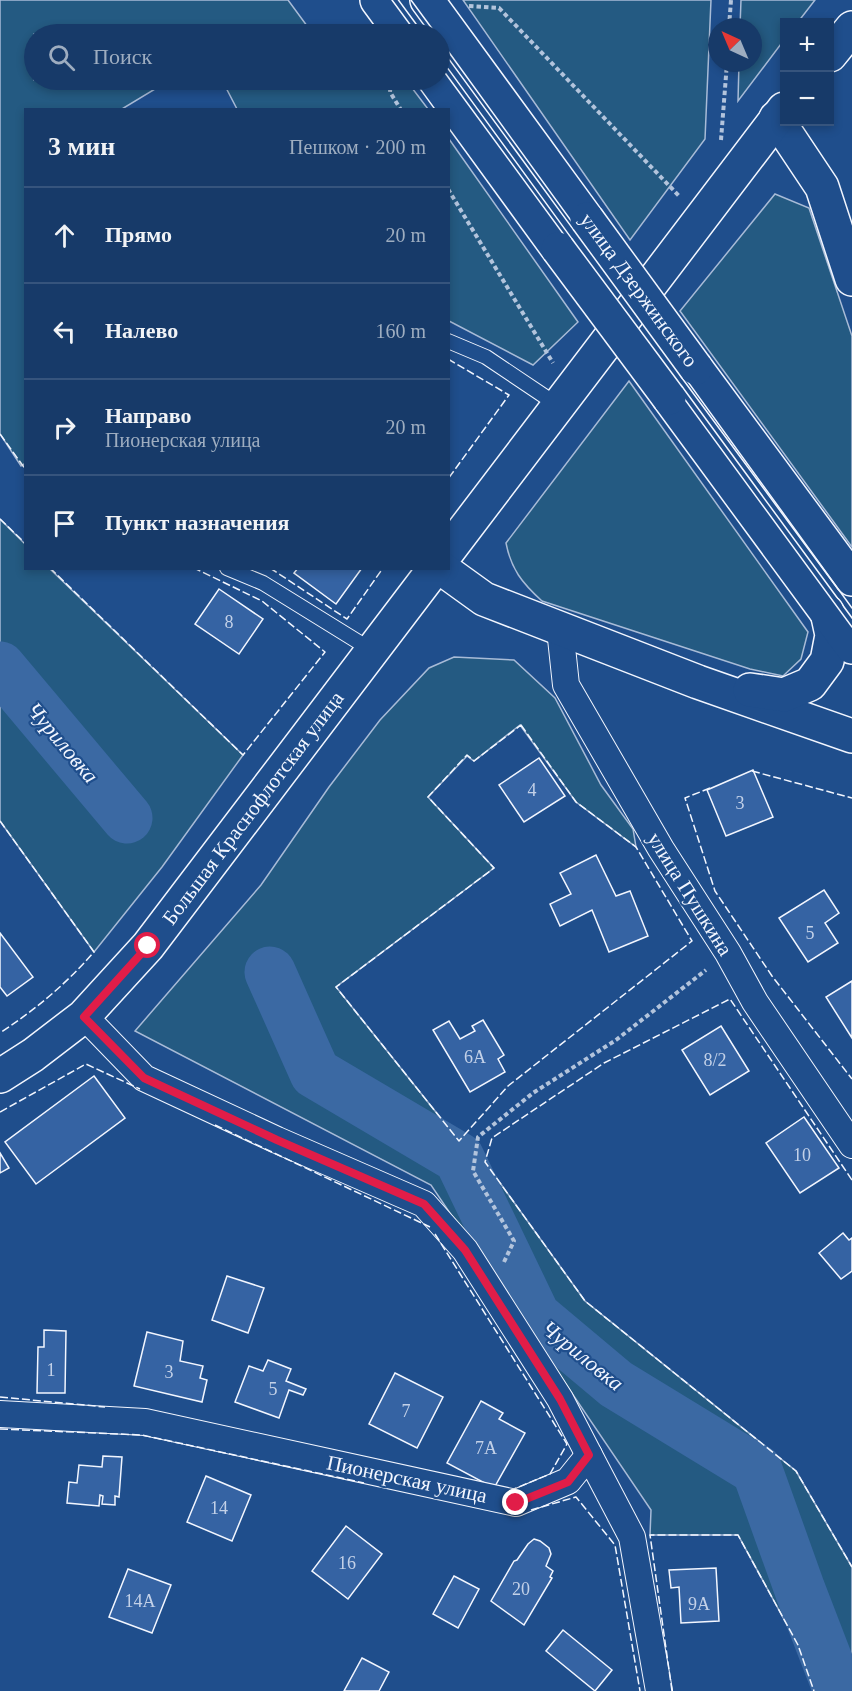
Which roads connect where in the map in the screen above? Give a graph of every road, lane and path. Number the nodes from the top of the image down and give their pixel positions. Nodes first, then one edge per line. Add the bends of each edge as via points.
1 (377, 0) edge
2 (731, 0) edge
3 (441, 5) edge
4 (730, 18) edge
5 (395, 24) edge
6 (852, 28) edge
7 (834, 50) edge
8 (726, 72) edge
9 (390, 90) edge
10 (442, 90) edge
11 (400, 108) edge
12 (780, 113) edge
13 (787, 126) edge
14 (721, 141) dead end
15 (450, 192) edge
16 (683, 200) dead end
17 (852, 279) edge
18 (450, 342) edge
19 (556, 368) dead end
20 (559, 406) junction
21 (450, 548) edge
22 (232, 570) edge
23 (434, 570) edge
24 (444, 570) edge
25 (848, 572) edge
26 (827, 612) junction
27 (560, 629) junction
28 (852, 647) edge
29 (373, 651) junction
30 (698, 682) junction
31 (852, 736) edge
32 (728, 953) junction
33 (84, 1017) junction
34 (0, 1076) edge
35 (852, 1145) edge
36 (490, 1290) junction
37 (0, 1414) edge
38 (589, 1455) junction
39 (659, 1691) edge

1 - 5 main road
2 - 4 path
3 - 16 path via 499,8
3 - 25 main road, улица Дзержинского, bridge via 587,219
6 - 7 main road
8 - 14 path
9 - 11 path
10 - 26 main road, улица Дзержинского, bridge
12 - 20 main road
13 - 17 main road via 822,187
15 - 19 path
18 - 20 lane via 486,357
20 - 21 main road
22 - 29 lane via 263,583
23 - 29 main road, Большая Краснофлотская улица
24 - 27 main road via 484,599
26 - 28 main road, улица Дзержинского
26 - 30 main road via 832,635 827,661 810,684 784,695
27 - 30 main road
27 - 32 street, улица Пушкина via 566,685 661,849
29 - 33 main road, Большая Краснофлотская улица via 148,946
30 - 31 main road
32 - 35 street, улица Пушкина via 755,1002
32 - 36 path via 616,1040 533,1093 477,1137 473,1171 514,1241
33 - 34 main road, Большая Краснофлотская улица
33 - 36 street via 144,1078 424,1204 465,1250
36 - 38 street via 560,1399
37 - 38 street, Пионерская улица via 146,1422 516,1503 568,1482
38 - 39 street via 632,1537

